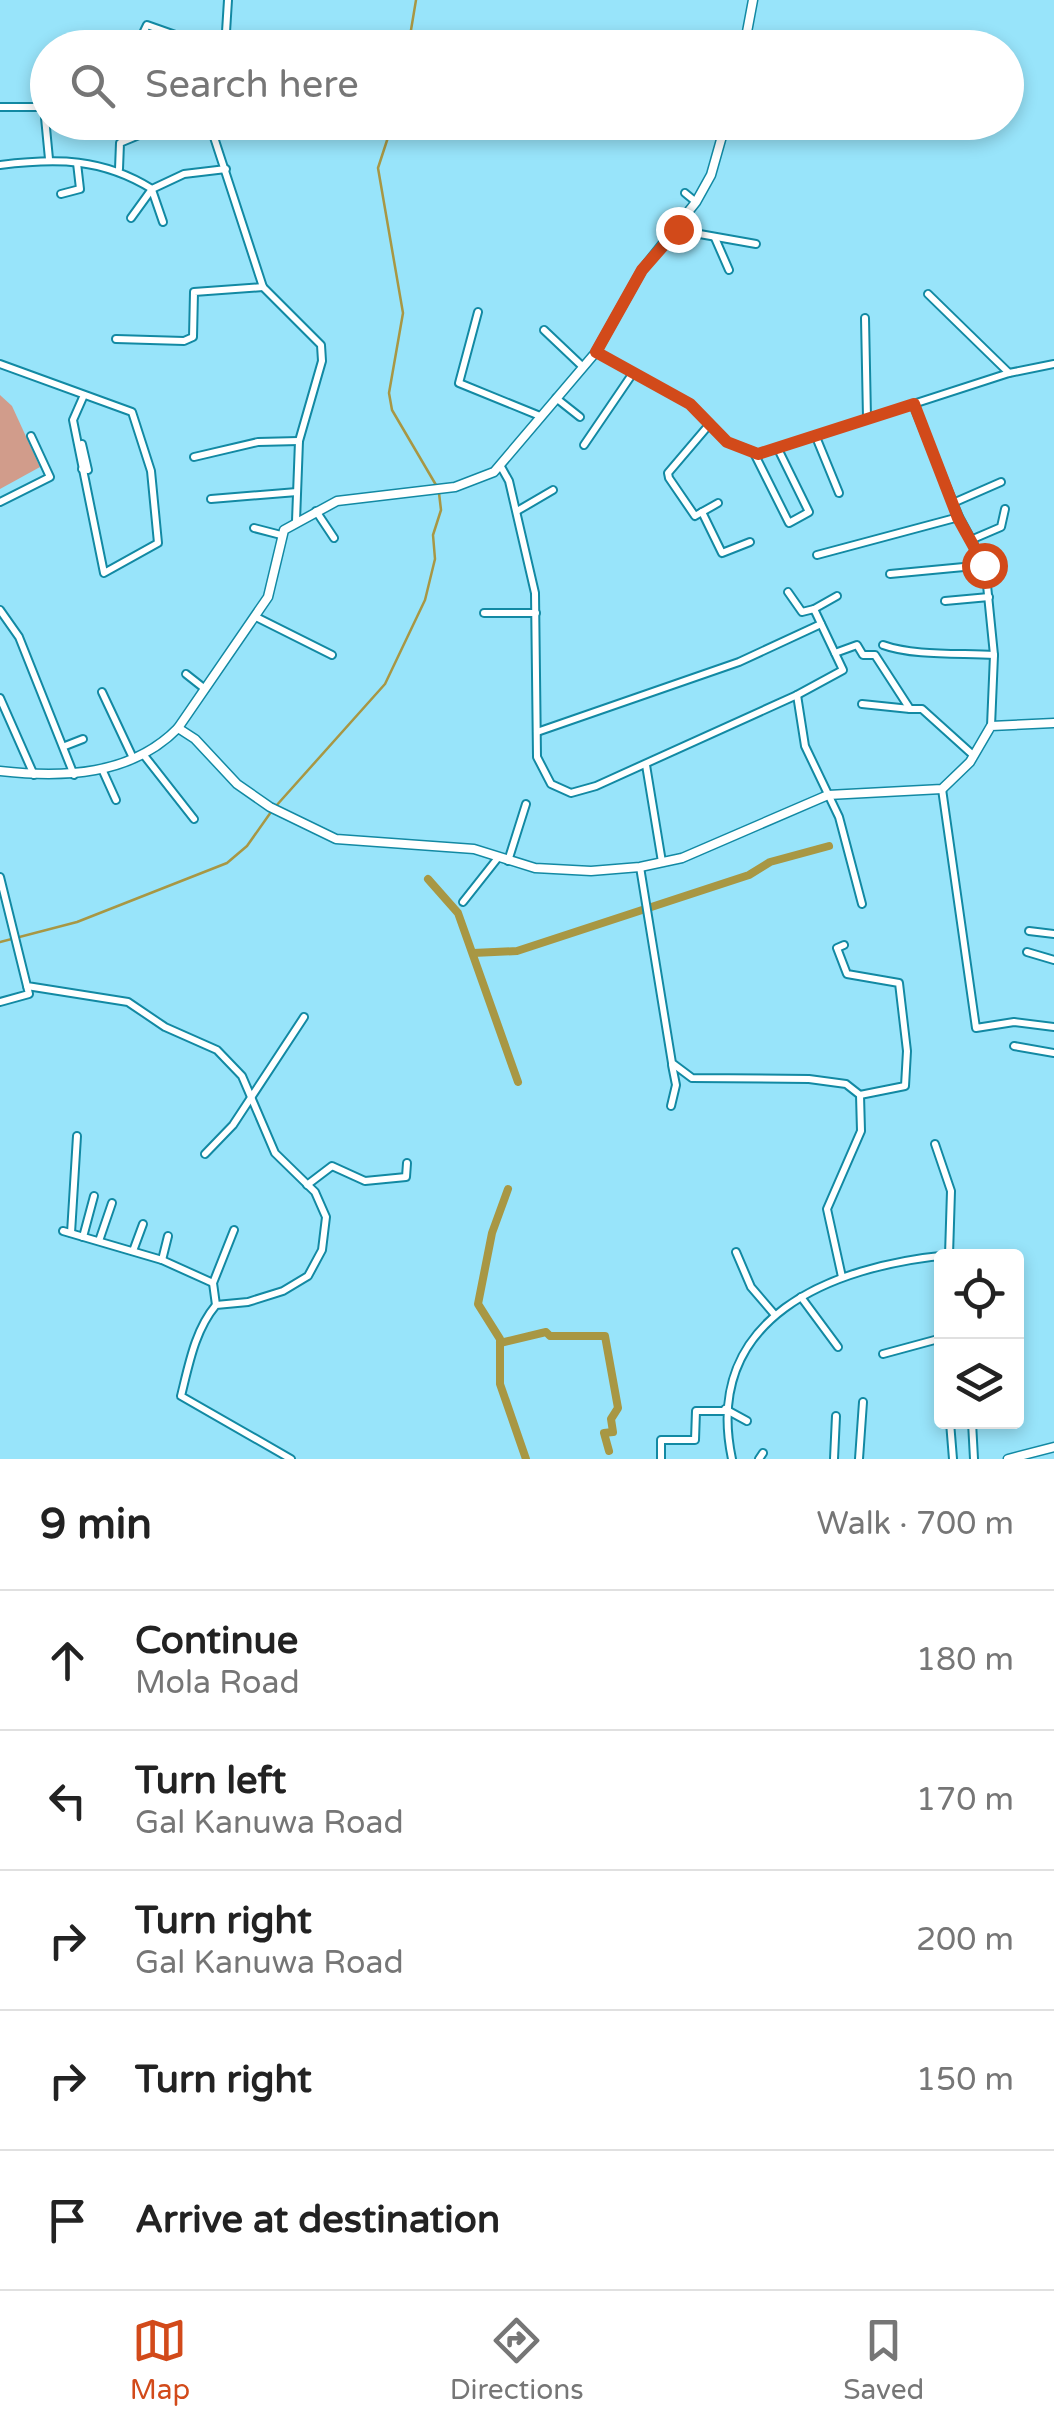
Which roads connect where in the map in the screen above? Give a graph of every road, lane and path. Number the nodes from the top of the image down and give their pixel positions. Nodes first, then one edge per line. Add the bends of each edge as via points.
1 (228, 0) edge
2 (753, 0) edge
3 (226, 30) edge
4 (747, 30) edge
5 (0, 107) edge
6 (30, 107) edge
7 (47, 140) edge
8 (127, 140) edge
9 (216, 140) edge
10 (721, 140) edge
11 (49, 160) junction
12 (77, 163) junction
13 (0, 165) edge
14 (226, 168) junction
15 (119, 169) junction
16 (152, 188) junction
17 (686, 193) dead end
18 (61, 194) dead end
19 (696, 202) junction
20 (131, 218) dead end
21 (163, 222) dead end
22 (677, 230) junction
23 (715, 238) junction
24 (756, 244) dead end
25 (729, 270) dead end
26 (262, 287) junction
27 (928, 294) dead end
28 (478, 312) dead end
29 (865, 318) dead end
30 (544, 330) dead end
31 (116, 339) dead end
32 (596, 352) junction
33 (0, 364) edge
34 (1054, 364) edge
35 (583, 367) junction
36 (1009, 372) junction
37 (633, 373) junction
38 (84, 395) junction
39 (556, 398) junction
40 (914, 404) junction
41 (540, 416) junction
42 (580, 417) dead end
43 (867, 418) junction
44 (708, 426) junction
45 (32, 436) dead end
46 (816, 437) junction
47 (300, 441) junction
48 (82, 444) dead end
49 (584, 445) dead end
50 (778, 450) junction
51 (754, 452) junction
52 (194, 457) dead end
53 (500, 465) junction
54 (82, 469) junction
55 (1002, 482) dead end
56 (553, 490) dead end
57 (298, 492) junction
58 (838, 493) dead end
59 (212, 500) dead end
60 (0, 502) edge
61 (718, 503) dead end
62 (952, 503) junction
63 (1005, 509) dead end
64 (316, 510) junction
65 (517, 511) junction
66 (702, 512) junction
67 (958, 518) junction
68 (296, 522) junction
69 (254, 528) dead end
70 (281, 536) junction
71 (334, 538) dead end
72 (973, 539) junction
73 (750, 542) dead end
74 (817, 555) dead end
75 (984, 565) junction
76 (890, 574) dead end
77 (788, 592) dead end
78 (836, 596) dead end
79 (990, 596) junction
80 (945, 601) dead end
81 (0, 610) edge
82 (814, 610) junction
83 (484, 613) dead end
84 (536, 613) junction
85 (256, 617) junction
86 (821, 624) junction
87 (883, 645) dead end
88 (835, 653) junction
89 (994, 654) junction
90 (332, 655) dead end
91 (186, 674) dead end
92 (205, 689) junction
93 (102, 692) dead end
94 (797, 695) junction
95 (0, 698) edge
96 (862, 704) dead end
97 (910, 709) junction
98 (1054, 724) edge
99 (991, 726) junction
100 (178, 728) junction
101 (536, 732) junction
102 (83, 739) dead end
103 (64, 746) junction
104 (973, 755) junction
105 (138, 756) junction
106 (646, 764) junction
107 (102, 769) junction
108 (0, 771) edge
109 (74, 775) junction
110 (34, 776) junction
111 (942, 789) junction
112 (828, 794) junction
113 (116, 800) dead end
114 (526, 804) dead end
115 (194, 819) dead end
116 (497, 860) junction
117 (508, 862) junction
118 (662, 862) junction
119 (640, 867) junction
120 (0, 877) edge
121 (464, 902) dead end
122 (862, 904) dead end
123 (1029, 931) dead end
124 (1054, 934) edge
125 (844, 945) dead end
126 (1027, 952) dead end
127 (1054, 960) edge
128 (27, 986) junction
129 (0, 1002) edge
130 (304, 1017) dead end
131 (1054, 1027) edge
132 (1014, 1046) dead end
133 (1054, 1053) edge
134 (672, 1064) junction
135 (860, 1095) junction
136 (252, 1097) junction
137 (671, 1106) dead end
138 (78, 1136) dead end
139 (935, 1144) dead end
140 (204, 1154) dead end
141 (408, 1163) dead end
142 (307, 1185) junction
143 (94, 1196) dead end
144 (112, 1203) dead end
145 (143, 1224) dead end
146 (234, 1230) dead end
147 (168, 1236) dead end
148 (83, 1237) junction
149 (99, 1241) junction
150 (949, 1249) edge
151 (134, 1250) junction
152 (736, 1252) dead end
153 (934, 1259) edge
154 (162, 1260) junction
155 (842, 1277) junction
156 (213, 1283) junction
157 (801, 1297) junction
158 (216, 1305) junction
159 (775, 1315) junction
160 (938, 1339) edge
161 (838, 1347) dead end
162 (883, 1354) dead end
163 (863, 1402) dead end
164 (725, 1410) junction
165 (836, 1416) dead end
166 (747, 1421) dead end
167 (951, 1429) edge
168 (972, 1429) edge
169 (1054, 1446) edge
170 (1031, 1456) edge
171 (291, 1459) edge
172 (661, 1459) edge
173 (732, 1459) edge
174 (834, 1459) edge
175 (859, 1459) edge
176 (953, 1459) edge
177 (974, 1459) edge
178 (1008, 1459) edge

1 - 3 street
2 - 4 street
5 - 6 street
7 - 11 street
8 - 15 street via 120,143
9 - 14 street
10 - 19 street
11 - 12 street
11 - 13 street
12 - 15 street
12 - 18 street via 80,189
14 - 16 street via 184,174
14 - 26 street
15 - 16 street
16 - 20 street
16 - 21 street
17 - 19 street
19 - 22 street
22 - 23 street
22 - 32 street via 642,270
23 - 24 street
23 - 25 street
26 - 31 street via 194,292 193,338
26 - 47 street via 321,345
27 - 36 street
28 - 41 street via 459,384
29 - 43 street
30 - 35 street
32 - 35 street
32 - 37 street
33 - 38 street
34 - 36 street
35 - 39 street
36 - 40 street
37 - 44 street via 690,404
37 - 49 street
38 - 54 street via 73,420
38 - 54 street via 132,412 159,526 158,543 149,552 104,574
39 - 41 street
39 - 42 street
40 - 43 street
40 - 62 street
41 - 53 street
43 - 46 street
44 - 51 street
44 - 66 street via 668,473 695,516
45 - 60 street via 50,477
46 - 50 street
46 - 58 street
47 - 52 street via 258,442
47 - 57 street
48 - 54 street via 88,470
50 - 51 street
50 - 51 street via 809,512 789,523
53 - 64 street via 455,487 338,501
53 - 65 street
55 - 62 street
56 - 65 street
57 - 59 street
57 - 68 street
61 - 66 street
62 - 67 street
63 - 72 street via 1001,526
64 - 68 street
64 - 71 street
65 - 84 street
66 - 73 street via 722,554
67 - 72 street
67 - 74 street
68 - 70 street
69 - 70 street
70 - 85 street via 268,597
72 - 75 street
75 - 76 street
75 - 79 street
77 - 82 street via 802,612
78 - 82 street
79 - 80 street
79 - 89 street
81 - 103 street via 20,637
82 - 86 street
83 - 84 street
84 - 101 street
85 - 90 street
85 - 92 street
86 - 88 street
86 - 101 street via 739,662
87 - 89 street via 902,652
88 - 94 street via 840,674
88 - 97 street via 856,645 874,656
89 - 99 street
91 - 92 street
92 - 100 street
93 - 105 street
94 - 106 street
94 - 112 street via 806,746
95 - 110 street
96 - 97 street
97 - 104 street via 922,709
98 - 99 street
99 - 104 street
100 - 105 street
100 - 116 street via 270,808 336,839 474,848
101 - 106 street via 543,773 572,793
102 - 103 street
103 - 109 street
104 - 111 street
105 - 107 street
105 - 115 street
106 - 118 street
107 - 109 street
107 - 113 street
108 - 110 street
109 - 110 street
111 - 112 street
111 - 131 street via 976,1028 1014,1022
112 - 118 street
112 - 122 street
114 - 117 street
116 - 117 street
116 - 121 street
117 - 119 street via 592,871
118 - 119 street
119 - 134 street
120 - 128 street
123 - 124 street
125 - 135 street via 836,948 847,974 899,983 904,1086
126 - 127 street
128 - 129 street via 28,994
128 - 136 street via 128,1002 217,1050
130 - 136 street
132 - 133 street
134 - 135 street via 692,1078 809,1079 846,1084
134 - 137 street
135 - 155 street via 861,1131 827,1209
136 - 140 street
136 - 142 street via 275,1153
138 - 148 street via 67,1232
139 - 150 street via 951,1192
141 - 142 street via 406,1177 365,1182 332,1166
142 - 158 street via 326,1217 322,1250 308,1276 248,1302
143 - 148 street
144 - 149 street
145 - 151 street
146 - 156 street
147 - 154 street
148 - 149 street
149 - 151 street
151 - 154 street
152 - 159 street via 751,1287
153 - 155 street
154 - 156 street
155 - 157 street
156 - 158 street
157 - 159 street
157 - 161 street
158 - 171 street via 193,1350 181,1396
159 - 164 street via 734,1370
160 - 162 street
163 - 175 street
164 - 166 street
164 - 172 street via 696,1411 695,1440 661,1440
164 - 173 street
165 - 174 street
167 - 176 street
168 - 177 street
169 - 170 street
170 - 178 street

